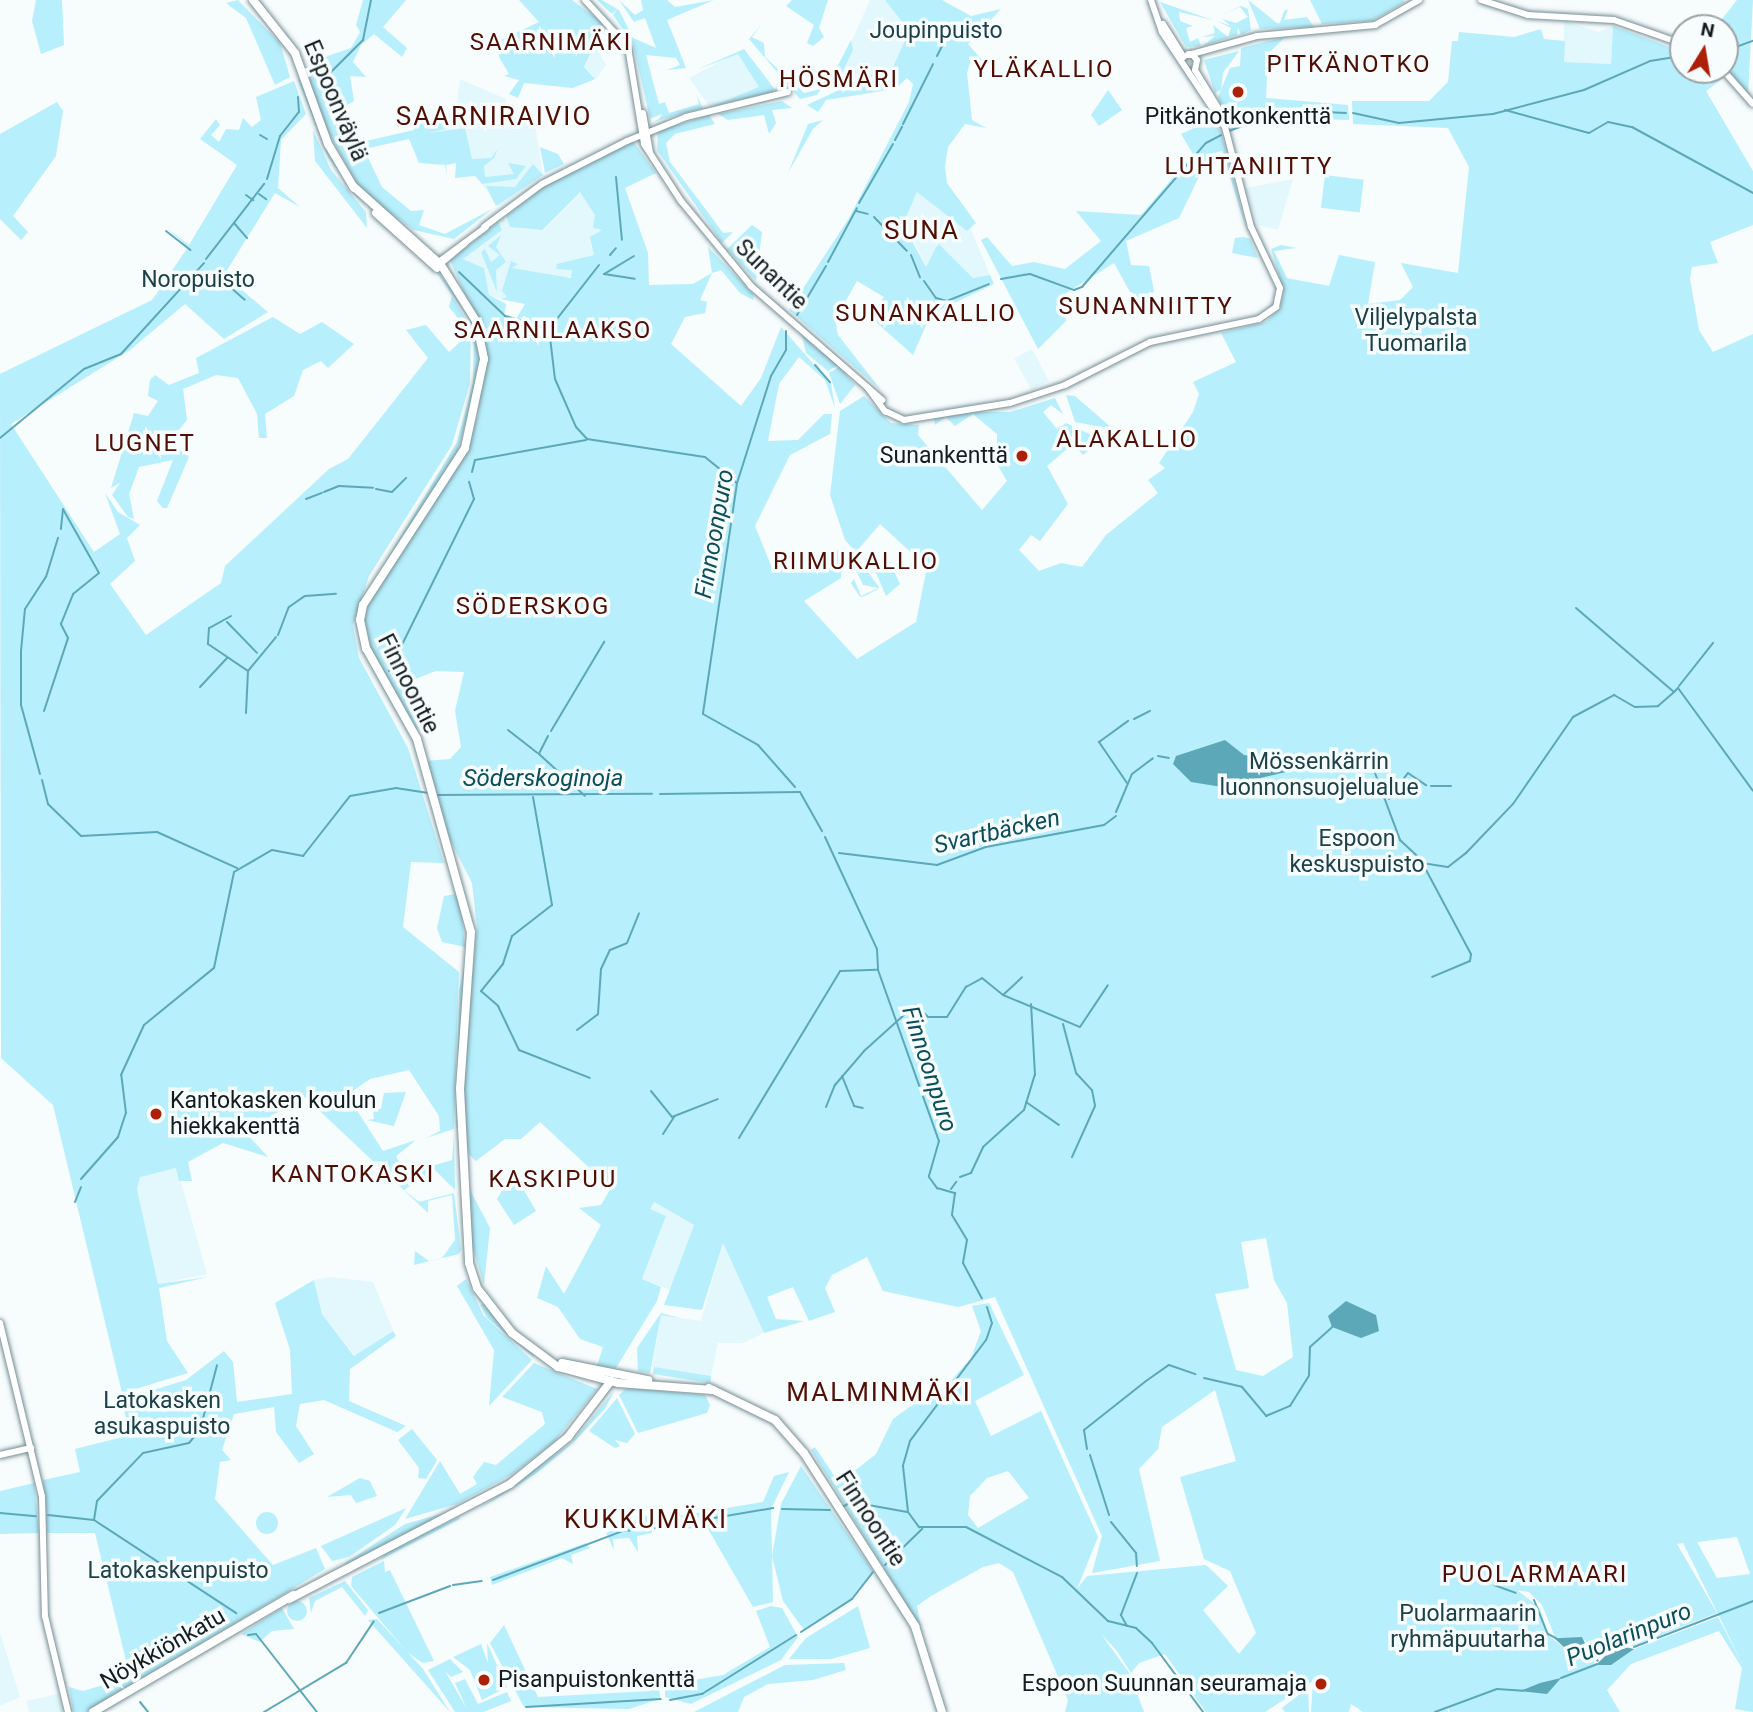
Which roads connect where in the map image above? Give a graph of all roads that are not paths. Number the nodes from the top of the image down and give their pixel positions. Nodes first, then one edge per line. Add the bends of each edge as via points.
1 (253, 0) edge
2 (585, 0) edge
3 (1151, 0) edge
4 (1419, 0) edge
5 (1481, 0) edge
6 (1154, 11) junction
7 (1669, 39) edge
8 (1193, 58) junction
9 (1182, 61) junction
10 (1187, 68) junction
11 (1735, 84) edge
12 (788, 92) dead end
13 (1753, 104) edge
14 (1218, 116) junction
15 (644, 134) junction
16 (438, 264) junction
17 (472, 1273) junction
18 (0, 1322) edge
19 (615, 1382) junction
20 (713, 1390) junction
21 (31, 1448) junction
22 (0, 1455) edge
23 (68, 1712) edge
24 (93, 1712) edge
25 (943, 1712) edge

1 - 16 main road, Espoonväylä via 302,66 328,144 353,186
2 - 15 street, Sunantie via 628,47
3 - 6 street
4 - 8 street via 1375,25 1257,36
5 - 7 street via 1528,15 1620,21
6 - 8 street
6 - 9 street
8 - 9 street
8 - 10 street
8 - 14 street
9 - 10 street
10 - 14 street
11 - 13 street
12 - 15 street
14 - 15 street, Sunantie via 1251,227 1280,288 1272,312 1150,342 1028,399 900,420 751,286 701,227 650,153
15 - 16 street via 568,169 499,214
16 - 17 main road, Finnoontie via 469,309 484,359 471,434 363,606 360,620 366,648 417,739 471,932 460,1089 464,1217
17 - 19 main road, Finnoontie via 486,1301 520,1341 564,1370
17 - 20 main road, Finnoontie via 503,1319 557,1362
18 - 21 street
19 - 20 main road, Finnoontie
19 - 24 main road, Nöykkiönkatu via 543,1465 289,1599
20 - 25 main road, Finnoontie via 775,1420 839,1505 915,1626
21 - 22 street
21 - 23 street via 42,1496 48,1636

